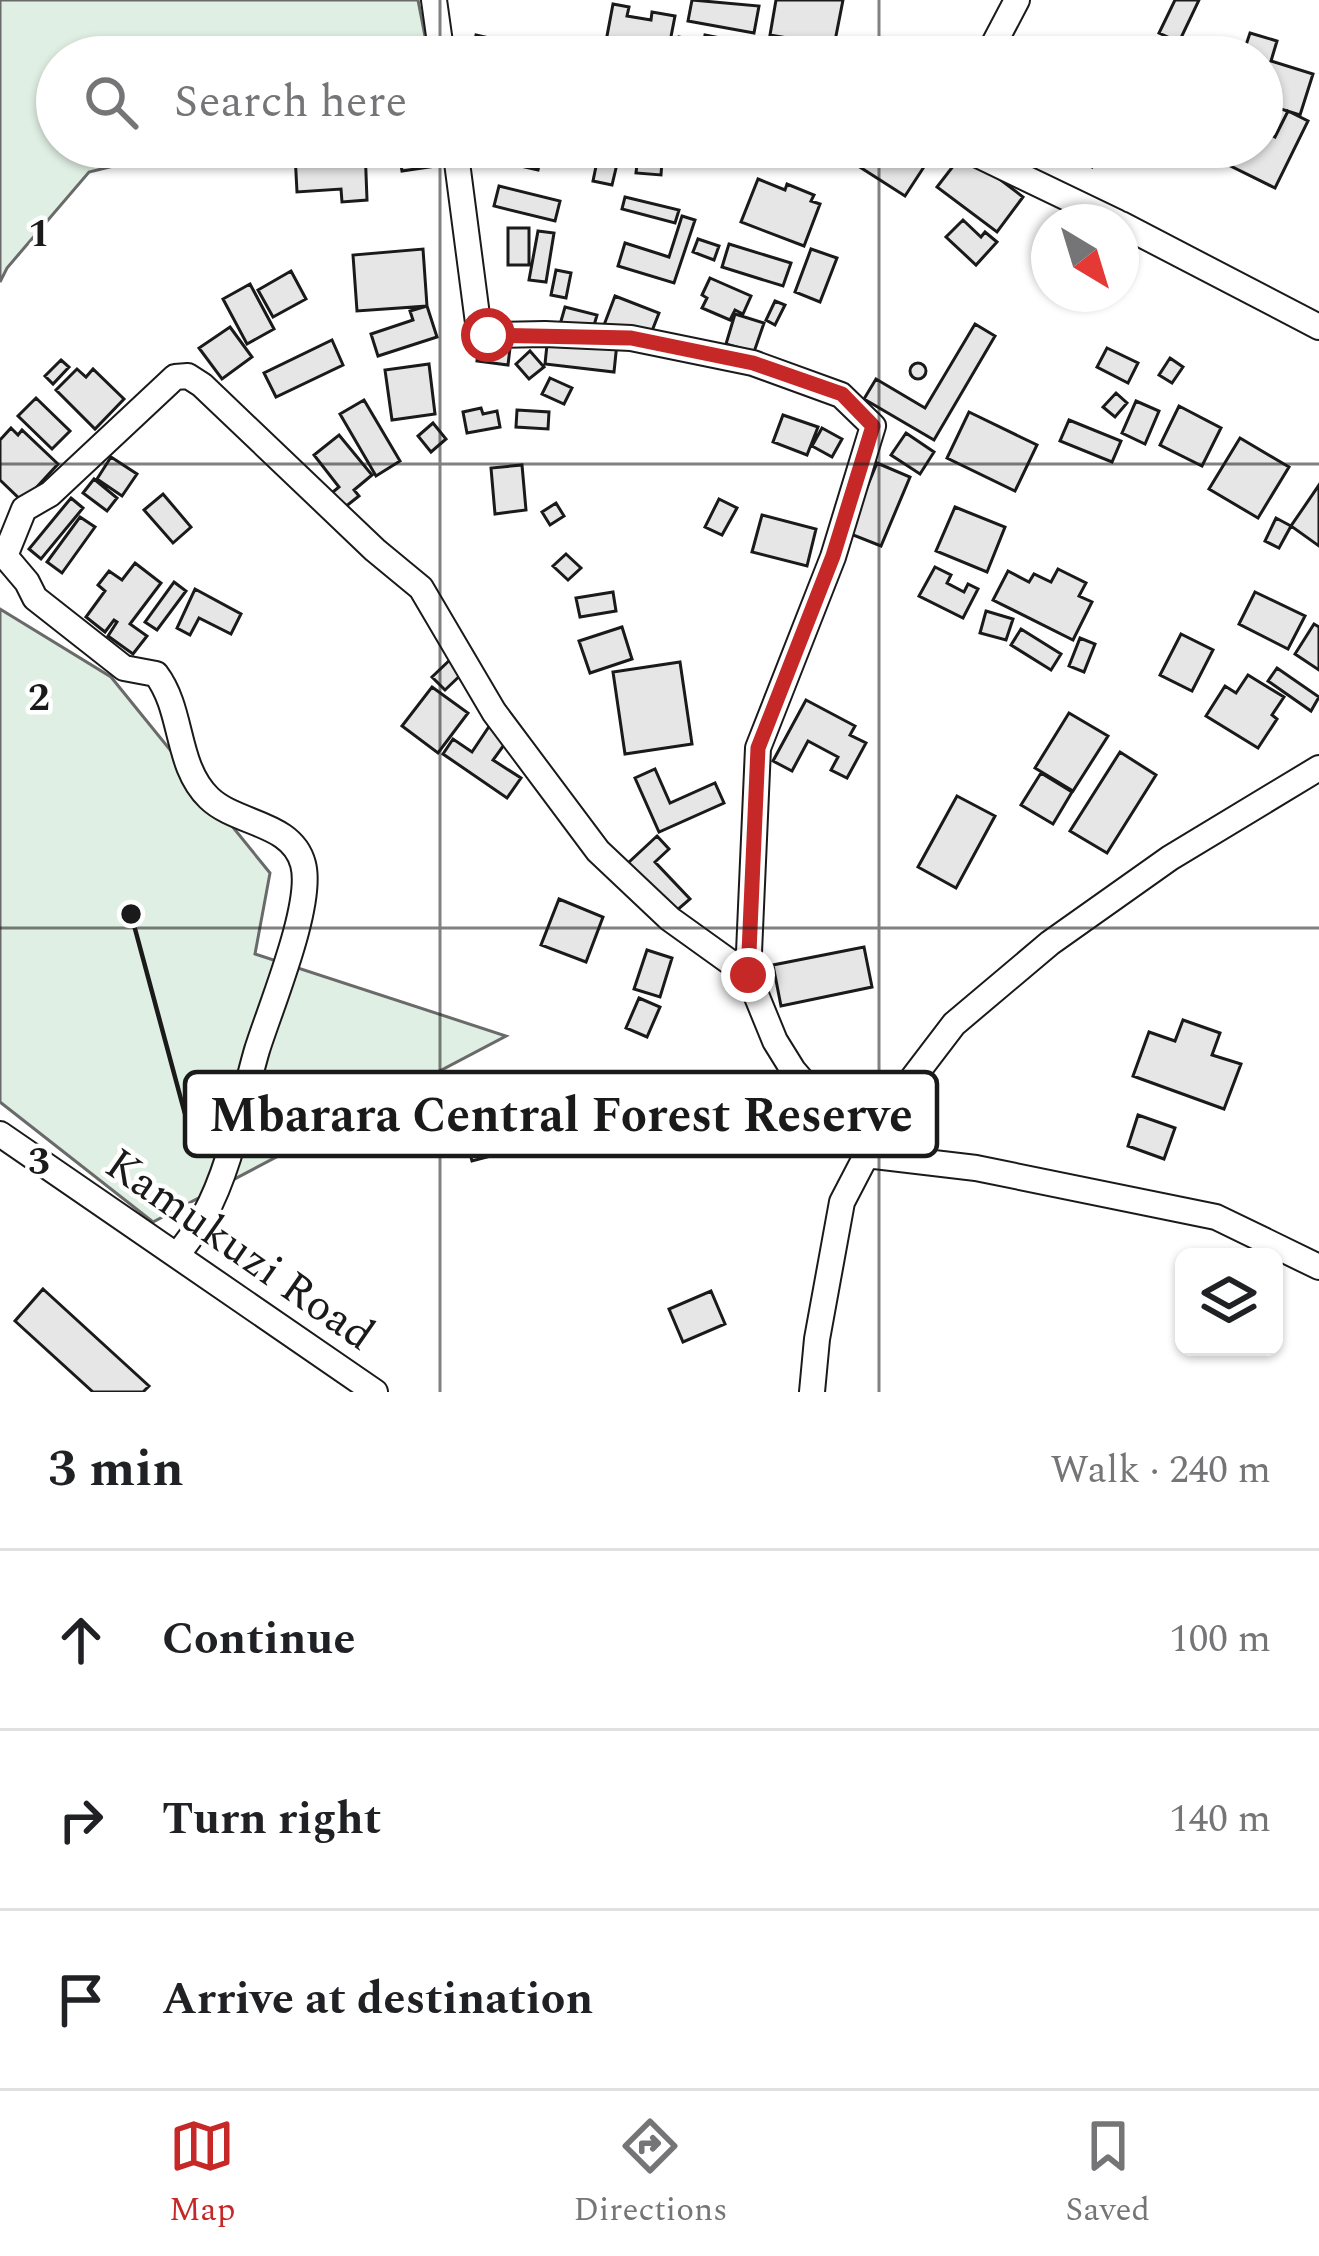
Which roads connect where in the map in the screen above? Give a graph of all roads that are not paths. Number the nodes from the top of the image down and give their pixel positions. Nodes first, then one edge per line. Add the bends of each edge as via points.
1 (434, 0) edge
2 (1017, 0) edge
3 (439, 36) edge
4 (998, 36) edge
5 (457, 168) edge
6 (1005, 168) edge
7 (1080, 204) edge
8 (1139, 233) edge
9 (1319, 327) edge
10 (1319, 768) edge
11 (748, 975) junction
12 (0, 1134) edge
13 (866, 1155) junction
14 (178, 1254) junction
15 (1319, 1267) edge
16 (375, 1392) edge
17 (812, 1392) edge

1 - 3 street
2 - 4 street
5 - 11 street via 478,323 488,335 631,338 753,363 842,394 873,426 833,556 758,748
6 - 7 street
8 - 9 street
10 - 13 street via 1170,858 954,1024 893,1104
11 - 13 street via 793,1070
11 - 14 street via 670,919 598,851 494,712 422,588 202,385 175,377 24,509 5,556 35,598 124,668 156,674 169,691 197,783 228,814 280,833 304,866 298,922 226,1163
12 - 14 street, Kamukuzi Road
13 - 15 street via 1021,1176 1216,1217
13 - 17 street via 842,1202
14 - 16 street, Kamukuzi Road

